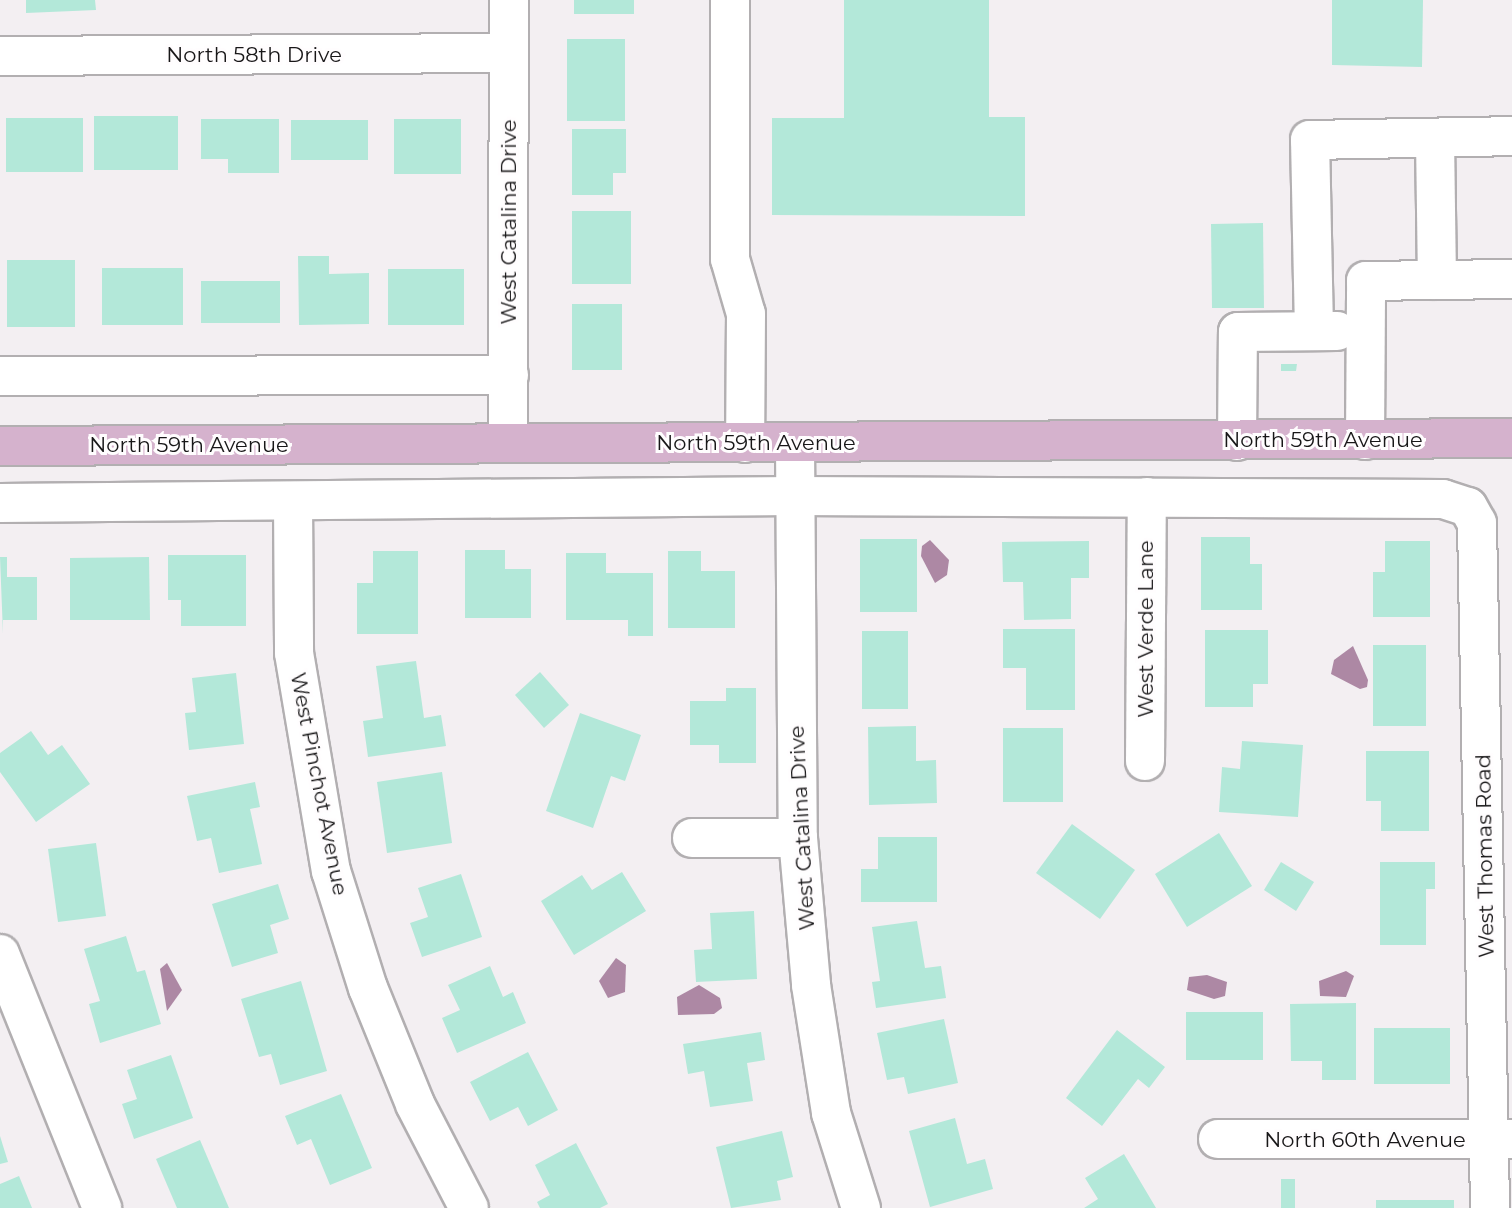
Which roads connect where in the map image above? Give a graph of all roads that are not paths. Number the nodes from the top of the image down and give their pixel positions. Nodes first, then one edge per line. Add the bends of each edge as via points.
1 (509, 0) edge
2 (730, 0) edge
3 (509, 53) junction
4 (0, 56) edge
5 (1512, 136) edge
6 (1435, 138) junction
7 (1512, 279) edge
8 (1437, 280) junction
9 (1314, 330) junction
10 (1365, 331) junction
11 (509, 375) junction
12 (0, 376) edge
13 (1512, 438) edge
14 (1365, 440) junction
15 (1237, 441) junction
16 (508, 443) junction
17 (745, 443) junction
18 (795, 443) junction
19 (0, 446) edge
20 (794, 496) junction
21 (1147, 497) junction
22 (293, 501) junction
23 (0, 503) edge
24 (1145, 761) dead end
25 (692, 838) dead end
26 (798, 838) junction
27 (0, 954) edge
28 (1217, 1139) dead end
29 (1501, 1140) edge
30 (102, 1208) edge
31 (469, 1208) edge
32 (861, 1208) edge
33 (1490, 1208) edge

1 - 3 street, West Catalina Drive
2 - 17 street via 730,259 746,314
3 - 4 street, North 58th Drive
3 - 11 street, West Catalina Drive
5 - 6 street
6 - 8 street
6 - 9 street via 1310,140
7 - 8 street
8 - 10 street via 1366,281
9 - 10 street
9 - 15 street via 1238,332
10 - 14 street
11 - 12 street
11 - 16 street, West Catalina Drive
13 - 14 main road, North 59th Avenue
14 - 15 main road, North 59th Avenue
15 - 18 main road, North 59th Avenue
16 - 17 main road, North 59th Avenue
16 - 19 main road, North 59th Avenue
17 - 18 main road, North 59th Avenue
18 - 20 street, West Catalina Drive
20 - 21 street
20 - 22 street
20 - 26 street, West Catalina Drive
21 - 24 street, West Verde Lane
21 - 29 street, West Thomas Road via 1443,499 1468,507 1477,523
22 - 23 street
22 - 31 street, West Pinchot Avenue via 294,653 331,871 368,988 415,1104
25 - 26 street
26 - 32 street, West Catalina Drive via 811,985 831,1113
27 - 30 street
28 - 29 street, North 60th Avenue
29 - 33 street, West Thomas Road

